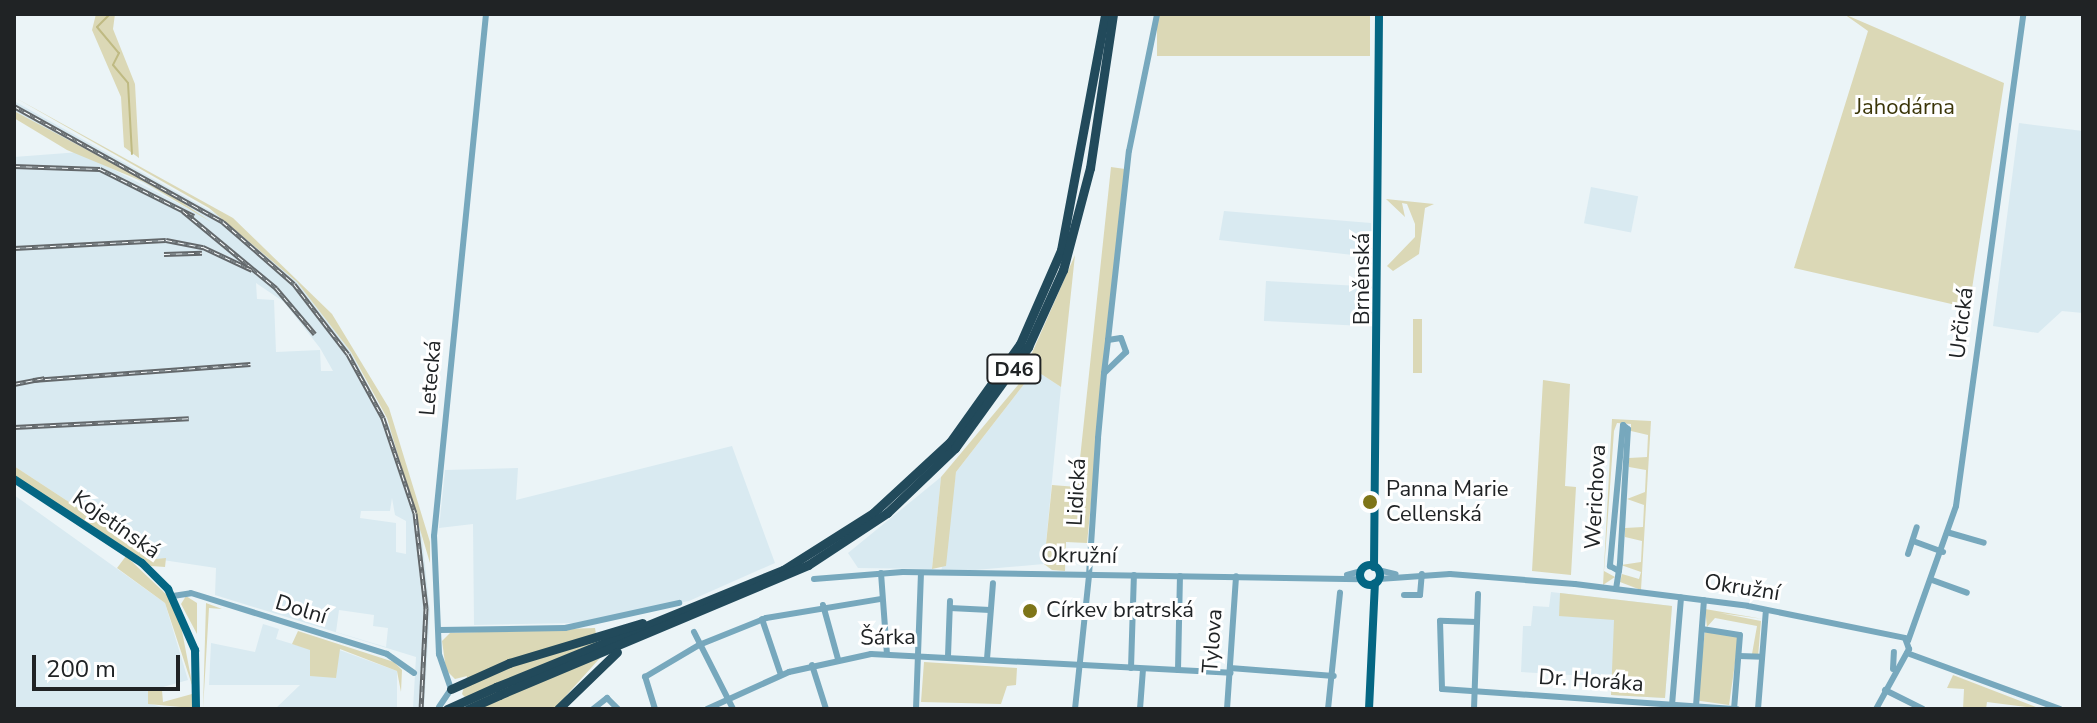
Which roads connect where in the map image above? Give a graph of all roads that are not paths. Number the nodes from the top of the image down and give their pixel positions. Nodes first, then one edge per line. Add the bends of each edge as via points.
1 (486, 14) edge
2 (1105, 14) edge
3 (1113, 14) edge
4 (1157, 14) edge
5 (1379, 14) edge
6 (2023, 14) edge
7 (1108, 340) junction
8 (1104, 373) junction
9 (14, 479) edge
10 (1614, 500) junction
11 (1624, 501) junction
12 (1917, 527) dead end
13 (1950, 533) junction
14 (1913, 541) junction
15 (1984, 543) dead end
16 (1943, 552) junction
17 (1908, 554) dead end
18 (1619, 571) junction
19 (881, 573) junction
20 (1422, 574) junction
21 (921, 575) junction
22 (1089, 575) junction
23 (1134, 575) junction
24 (1180, 576) junction
25 (1236, 576) junction
26 (814, 579) dead end
27 (1371, 579) junction
28 (1932, 580) junction
29 (993, 583) dead end
30 (1616, 589) junction
31 (1340, 593) dead end
32 (1967, 593) dead end
33 (1478, 594) dead end
34 (1404, 595) dead end
35 (173, 596) junction
36 (1681, 597) junction
37 (881, 599) junction
38 (1704, 600) junction
39 (679, 603) dead end
40 (823, 605) junction
41 (990, 610) junction
42 (1766, 610) junction
43 (677, 615) junction
44 (762, 619) junction
45 (1477, 622) junction
46 (1702, 629) junction
47 (1911, 629) junction
48 (439, 630) junction
49 (694, 632) dead end
50 (644, 636) junction
51 (1877, 638) junction
52 (1898, 638) junction
53 (699, 645) junction
54 (1907, 649) junction
55 (1893, 650) junction
56 (887, 654) junction
57 (918, 654) junction
58 (948, 656) junction
59 (1739, 656) junction
60 (1762, 657) junction
61 (838, 659) junction
62 (987, 659) junction
63 (812, 665) junction
64 (1080, 666) junction
65 (1131, 668) junction
66 (1143, 669) junction
67 (1178, 670) junction
68 (1230, 671) junction
69 (414, 673) dead end
70 (781, 675) junction
71 (1334, 676) junction
72 (1892, 676) junction
73 (451, 689) junction
74 (1885, 690) junction
75 (498, 691) junction
76 (1475, 691) junction
77 (726, 697) junction
78 (459, 698) dead end
79 (1576, 699) junction
80 (1696, 706) junction
81 (1672, 707) edge
82 (443, 708) edge
83 (196, 709) edge
84 (468, 709) edge
85 (558, 709) edge
86 (593, 709) edge
87 (618, 709) edge
88 (655, 709) edge
89 (707, 709) edge
90 (733, 709) edge
91 (826, 709) edge
92 (916, 709) edge
93 (1075, 709) edge
94 (1140, 709) edge
95 (1227, 709) edge
96 (1328, 709) edge
97 (1369, 709) edge
98 (1474, 709) edge
99 (1576, 709) edge
100 (1736, 709) edge
101 (1758, 709) edge
102 (1876, 709) edge
103 (1923, 709) edge
104 (2060, 709) edge

1 - 48 street, Letecká via 434,536
2 - 43 highway, D46 via 1061,250 1027,330 983,401 906,486 850,530 783,570
3 - 50 highway, D46 via 1075,230 1042,319 992,403 932,472 864,531 771,584
4 - 7 street via 1129,151
5 - 27 main road, Brněnská via 1377,544
6 - 13 street, Určická
7 - 8 street, Lidická
7 - 8 street, Lidická via 1121,338 1127,348
8 - 22 street, Lidická
9 - 35 main road, Kojetínská via 142,563
10 - 11 street
10 - 11 street, Werichova via 1623,425
10 - 18 street, Werichova via 1610,566
11 - 18 street, Werichova
12 - 14 street
13 - 15 street
13 - 16 street, Určická
14 - 16 street
14 - 17 street
16 - 28 street, Určická
18 - 30 street, Werichova
19 - 21 street, Okružní
19 - 26 street, Okružní
19 - 37 street
20 - 27 street, Okružní
20 - 30 street, Okružní
20 - 34 street via 1420,595
21 - 22 street, Okružní
21 - 57 street
22 - 23 street, Okružní
22 - 64 street, Lidická
23 - 24 street, Okružní
23 - 65 street
24 - 25 street, Okružní
24 - 67 street
25 - 27 street, Okružní
25 - 68 street, Tylova
27 - 97 main road, Brněnská
28 - 32 street
28 - 47 street, Určická
29 - 41 street
30 - 36 street, Okružní
31 - 71 street
33 - 45 street
35 - 69 street, Dolní via 191,593 391,656
35 - 83 main road, Kojetínská via 195,650
36 - 38 street, Okružní
36 - 81 street
37 - 40 street
37 - 56 street
38 - 42 street, Okružní
38 - 46 street
39 - 48 street via 565,628
40 - 44 street
40 - 61 street
41 - 58 street via 950,605
41 - 62 street
42 - 51 street, Okružní
42 - 60 street
43 - 73 highway via 533,654
43 - 75 highway, D46
44 - 53 street
44 - 70 street
45 - 76 street
45 - 76 street, Dr. Horáka via 1440,621 1442,689
46 - 59 street via 1738,632
46 - 80 street
47 - 52 street, Určická
47 - 54 street, Určická
48 - 73 street, Letecká
49 - 53 street
50 - 75 highway, D46
50 - 85 highway via 595,666
51 - 52 street, Okružní
51 - 55 street, Okružní
52 - 54 street, Okružní
52 - 55 street, Určická
53 - 77 street
53 - 88 street via 645,677
54 - 55 street, Okružní
54 - 72 street, Určická
54 - 104 street
55 - 72 street, Určická
56 - 57 street, Šárka
56 - 61 street, Šárka
57 - 58 street, Šárka
57 - 92 street
58 - 62 street, Šárka
59 - 60 street
59 - 100 street
60 - 101 street
61 - 63 street, Šárka
62 - 64 street, Šárka
63 - 70 street, Šárka
63 - 91 street
64 - 65 street, Šárka
64 - 93 street, Lidická
65 - 66 street, Šárka
66 - 67 street, Šárka
66 - 94 street
67 - 68 street, Šárka
68 - 71 street, Šárka
68 - 95 street, Tylova
70 - 77 street, Šárka
71 - 96 street
72 - 74 street, Určická
73 - 78 main road
73 - 82 street
74 - 102 street, Určická
74 - 103 street
75 - 82 highway, D46, bridge
75 - 84 highway, D46, bridge
76 - 79 street, Dr. Horáka
76 - 98 street
77 - 89 street, Šárka
77 - 90 street
79 - 81 street, Dr. Horáka
79 - 99 street
80 - 81 street, Dr. Horáka
80 - 100 street, Dr. Horáka
86 - 87 street via 607,698

